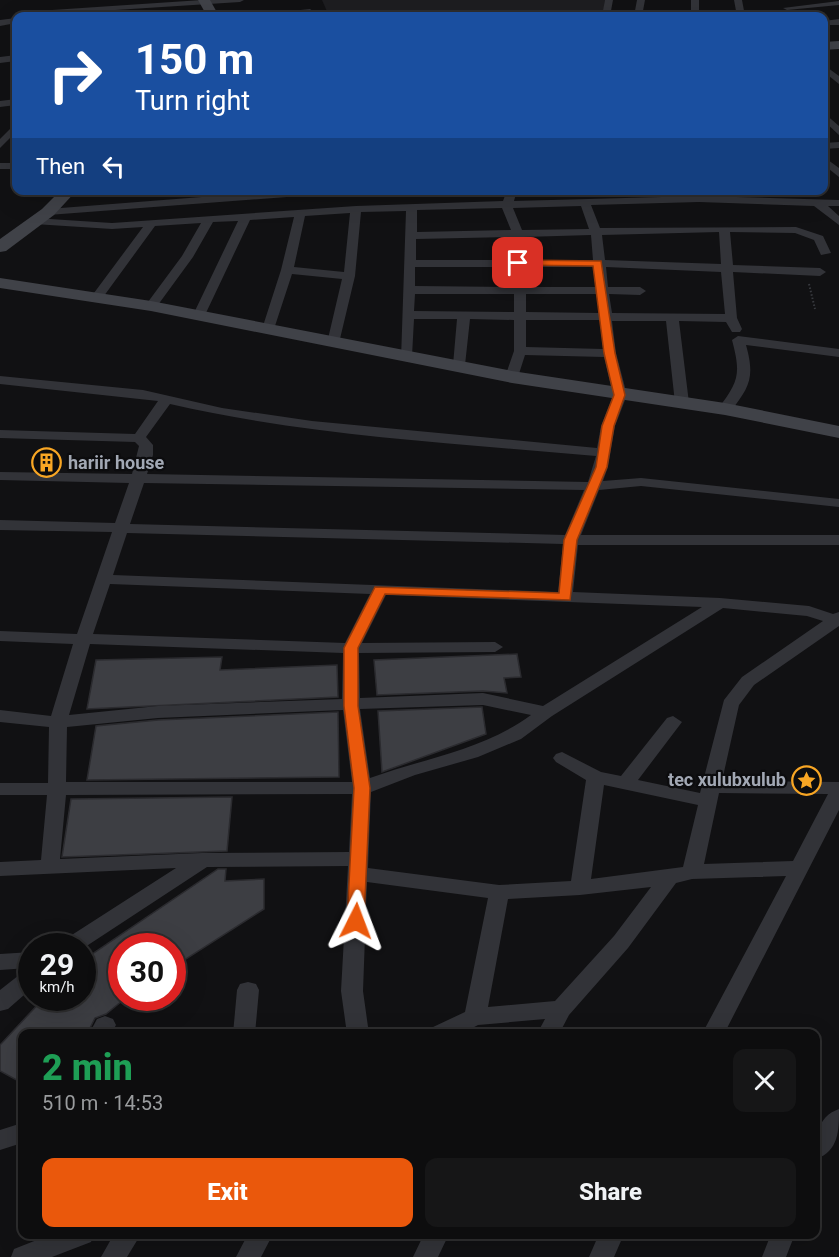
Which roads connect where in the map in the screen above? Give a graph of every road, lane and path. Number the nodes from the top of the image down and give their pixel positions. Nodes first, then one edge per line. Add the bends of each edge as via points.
1 (240, 0) edge
2 (781, 0) edge
3 (204, 1) edge
4 (128, 3) edge
5 (839, 3) edge
6 (80, 12) edge
7 (285, 12) edge
8 (311, 12) edge
9 (787, 12) edge
10 (828, 120) edge
11 (12, 129) edge
12 (839, 132) edge
13 (0, 145) edge
14 (64, 195) edge
15 (280, 195) edge
16 (327, 195) edge
17 (510, 195) edge
18 (552, 195) edge
19 (698, 195) edge
20 (606, 196) edge
21 (657, 196) edge
22 (585, 203) junction
23 (818, 203) junction
24 (839, 203) edge
25 (556, 204) junction
26 (507, 206) junction
27 (412, 208) junction
28 (356, 210) junction
29 (332, 211) junction
30 (300, 214) junction
31 (41, 216) junction
32 (245, 218) junction
33 (208, 221) junction
34 (839, 222) edge
35 (151, 224) junction
36 (724, 229) junction
37 (596, 233) junction
38 (518, 234) junction
39 (410, 236) junction
40 (0, 247) edge
41 (825, 253) dead end
42 (518, 263) junction
43 (598, 263) junction
44 (409, 264) junction
45 (728, 267) junction
46 (287, 270) junction
47 (806, 271) junction
48 (820, 272) dead end
49 (349, 276) junction
50 (0, 283) edge
51 (410, 290) junction
52 (520, 291) junction
53 (603, 291) junction
54 (640, 291) dead end
55 (97, 297) junction
56 (151, 306) junction
57 (815, 309) dead end
58 (200, 315) junction
59 (410, 315) junction
60 (464, 316) junction
61 (521, 317) junction
62 (672, 317) junction
63 (606, 318) junction
64 (731, 318) junction
65 (268, 329) junction
66 (738, 340) junction
67 (333, 343) junction
68 (520, 351) junction
69 (610, 353) junction
70 (839, 353) edge
71 (406, 356) junction
72 (459, 365) junction
73 (512, 377) junction
74 (0, 380) edge
75 (620, 395) junction
76 (166, 400) junction
77 (682, 403) junction
78 (725, 409) junction
79 (839, 432) edge
80 (0, 434) edge
81 (139, 438) junction
82 (606, 440) junction
83 (0, 476) edge
84 (137, 478) junction
85 (594, 486) junction
86 (839, 502) edge
87 (0, 525) edge
88 (121, 529) junction
89 (570, 540) junction
90 (839, 540) edge
91 (103, 579) junction
92 (380, 590) junction
93 (565, 597) junction
94 (720, 603) junction
95 (838, 619) edge
96 (0, 636) edge
97 (82, 639) junction
98 (495, 647) dead end
99 (351, 648) junction
100 (351, 706) junction
101 (546, 712) junction
102 (0, 716) edge
103 (58, 722) junction
104 (673, 722) dead end
105 (562, 758) dead end
106 (596, 777) junction
107 (624, 785) junction
108 (362, 788) junction
109 (0, 789) edge
110 (57, 790) junction
111 (839, 790) edge
112 (708, 794) junction
113 (202, 860) junction
114 (50, 865) junction
115 (358, 866) junction
116 (0, 868) edge
117 (800, 868) junction
118 (692, 872) junction
119 (669, 878) junction
120 (580, 888) junction
121 (499, 892) junction
122 (91, 933) edge
123 (18, 961) edge
124 (0, 962) edge
125 (18, 987) edge
126 (248, 990) dead end
127 (0, 1003) edge
128 (561, 1009) junction
129 (475, 1017) junction
130 (244, 1029) edge
131 (357, 1029) edge
132 (450, 1029) edge
133 (551, 1029) edge
134 (716, 1029) edge
135 (839, 1119) edge
136 (18, 1134) edge
137 (0, 1140) edge
138 (820, 1144) edge
139 (69, 1239) edge
140 (126, 1239) edge
141 (258, 1239) edge
142 (434, 1239) edge
143 (610, 1239) edge
144 (781, 1239) edge
145 (23, 1257) edge
146 (113, 1257) edge
147 (248, 1257) edge
148 (425, 1257) edge
149 (601, 1257) edge
150 (774, 1257) edge

1 - 3 street
2 - 9 street
3 - 4 street
4 - 6 street
5 - 9 street
7 - 8 street
10 - 12 street
11 - 13 street
14 - 31 main road
15 - 31 street
16 - 29 street
17 - 26 street
18 - 25 street
19 - 21 street
19 - 23 street
20 - 21 street
20 - 22 street
22 - 25 street
22 - 37 street
23 - 24 street
23 - 34 street
25 - 26 street
26 - 27 street
26 - 38 street
27 - 28 street
27 - 39 street
28 - 29 street
28 - 49 street
29 - 30 street
30 - 32 street
30 - 46 street
31 - 35 street via 98,226
31 - 40 main road
32 - 33 street
32 - 58 street
33 - 35 street
33 - 56 street
35 - 55 street
36 - 37 street
36 - 41 street via 805,231 819,238
36 - 45 street
37 - 38 street
37 - 43 street
38 - 39 street
38 - 42 street
39 - 44 street
42 - 43 street
42 - 44 street
42 - 52 street
43 - 45 street
43 - 53 street
44 - 51 street
45 - 47 street
45 - 64 street
46 - 49 street
46 - 65 street
47 - 48 street
47 - 57 path
49 - 67 street
50 - 55 main road
51 - 52 street
51 - 59 street
52 - 53 street
52 - 61 street
53 - 54 street
53 - 63 street
55 - 56 main road
56 - 58 main road
58 - 65 main road
59 - 60 street
59 - 71 street
60 - 61 street
60 - 72 street
61 - 63 street
61 - 68 street
62 - 63 street
62 - 64 street
62 - 77 street
63 - 69 street
64 - 66 street
65 - 67 main road
66 - 70 street
66 - 78 street via 746,380
67 - 71 main road
68 - 69 street
68 - 73 street
69 - 75 street
71 - 72 main road
72 - 73 main road
73 - 75 main road
74 - 76 street via 143,394
75 - 77 main road
75 - 82 street
76 - 81 street
76 - 82 street via 312,425
77 - 78 main road
78 - 79 main road
80 - 81 street
81 - 84 street via 146,445 146,455
82 - 85 street
83 - 84 street
84 - 85 street
84 - 88 street
85 - 86 street via 641,482
85 - 89 street
87 - 88 street
88 - 89 street
88 - 91 street
89 - 90 street
89 - 93 street
91 - 92 street
91 - 97 street
92 - 93 street
92 - 99 street
93 - 94 street
94 - 95 street via 809,610
94 - 101 street
95 - 112 street via 748,681 730,704
96 - 97 street
97 - 99 street
97 - 103 street
98 - 99 street
99 - 100 street
100 - 101 street via 483,699
100 - 103 street via 158,712
100 - 108 street
101 - 108 street via 496,745
102 - 103 street
103 - 110 street
104 - 107 street
105 - 106 street
106 - 107 street
106 - 120 street
107 - 112 street
108 - 110 street
108 - 115 street
109 - 110 street
110 - 114 street
111 - 112 street
111 - 117 street
112 - 118 street
113 - 114 street
113 - 115 street
113 - 122 street
114 - 116 street
115 - 121 street
115 - 131 street via 352,991
117 - 118 street
117 - 134 street
118 - 119 street
119 - 120 street
119 - 128 street via 621,942
120 - 121 street
121 - 129 street
123 - 124 street
125 - 127 street
126 - 130 street
128 - 129 street
128 - 133 street
129 - 132 street
135 - 138 street
136 - 137 street
139 - 145 street
140 - 146 street
141 - 147 street
142 - 148 street
143 - 149 street
144 - 150 street

